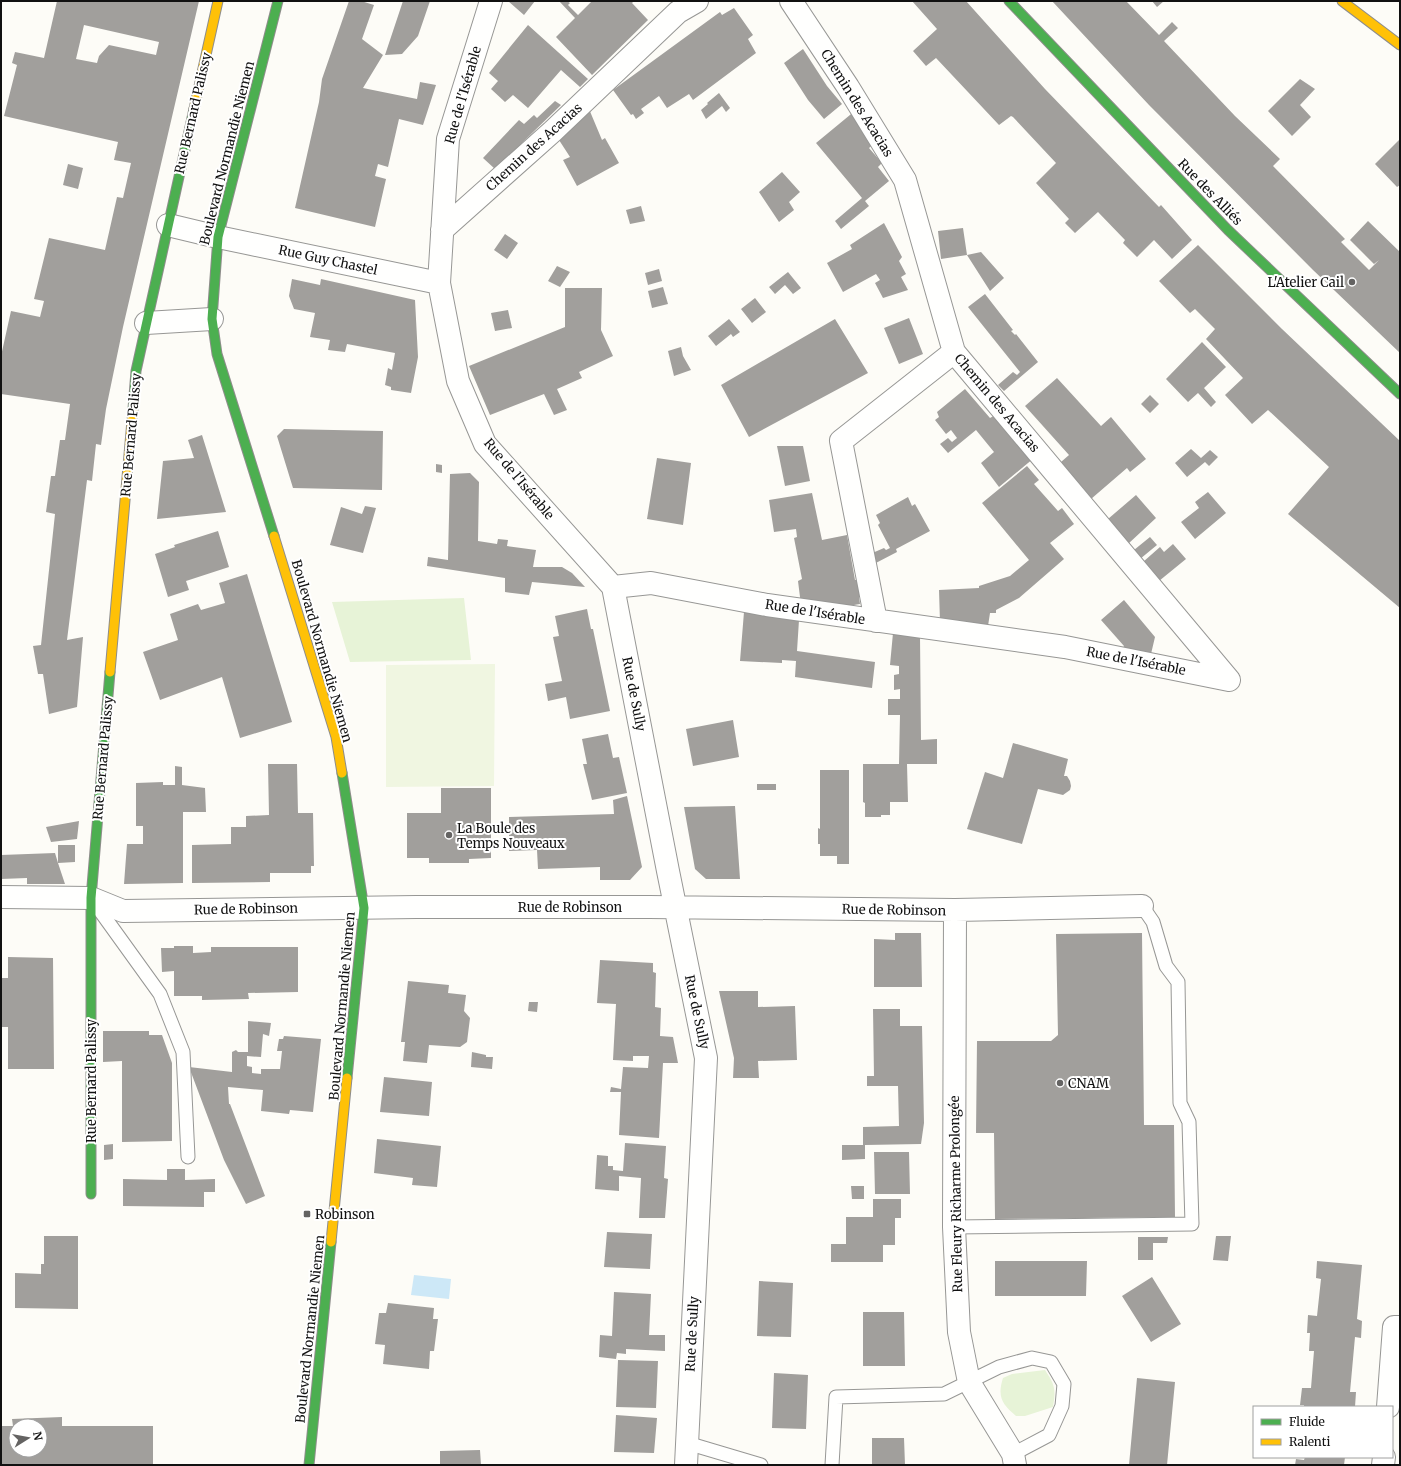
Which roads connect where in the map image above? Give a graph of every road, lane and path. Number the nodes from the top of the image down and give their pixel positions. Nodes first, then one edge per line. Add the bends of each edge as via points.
1 (218, 1) edge
2 (278, 1) edge
3 (490, 1) edge
4 (697, 1) edge
5 (791, 1) edge
6 (1009, 1) edge
7 (1342, 1) edge
8 (1400, 46) edge
9 (168, 225) junction
10 (442, 230) junction
11 (218, 237) junction
12 (439, 283) junction
13 (212, 319) junction
14 (146, 323) junction
15 (954, 352) junction
16 (1400, 394) edge
17 (613, 587) junction
18 (876, 621) junction
19 (1229, 680) joint
20 (1, 897) edge
21 (91, 898) junction
22 (1142, 906) joint
23 (364, 908) junction
24 (676, 908) junction
25 (955, 910) junction
26 (188, 1157) dead end
27 (91, 1194) dead end
28 (954, 1227) junction
29 (1400, 1327) edge
30 (969, 1382) junction
31 (1388, 1406) edge
32 (687, 1443) junction
33 (1014, 1460) edge
34 (309, 1465) edge
35 (686, 1465) edge
36 (761, 1465) edge
37 (832, 1465) edge

1 - 9 street, Rue Bernard Palissy
2 - 11 street, Boulevard Normandie Niemen
3 - 10 street, Rue de l'Isérable via 448,139
4 - 10 street, Chemin des Acacias via 678,12 553,131
5 - 15 street, Chemin des Acacias via 905,180
6 - 16 street, Rue des Alliés via 1228,230
7 - 8 street
9 - 11 street
9 - 14 street, Rue Bernard Palissy
10 - 12 street, Rue de l'Isérable
11 - 12 street, Rue Guy Chastel
11 - 13 street, Boulevard Normandie Niemen
12 - 17 street, Rue de l'Isérable via 458,381 485,444
13 - 14 street
13 - 23 street, Boulevard Normandie Niemen via 217,354 336,737
14 - 21 street, Rue Bernard Palissy via 136,371
15 - 18 street, Rue de l'Isérable via 841,441
15 - 19 street, Chemin des Acacias
17 - 18 street, Rue de l'Isérable via 651,583 768,605
17 - 24 street, Rue de Sully
18 - 19 street, Rue de l'Isérable via 1065,647
20 - 21 street, Rue de Robinson
21 - 23 street, Rue de Robinson via 123,911
21 - 26 lane via 160,994 183,1052
21 - 27 street, Rue Bernard Palissy
22 - 25 street, Rue de Robinson
22 - 28 lane via 1153,922 1166,966 1178,982 1180,1102 1189,1122 1192,1224
23 - 24 street, Rue de Robinson
23 - 34 street, Boulevard Normandie Niemen
24 - 25 street, Rue de Robinson
24 - 32 street, Rue de Sully via 706,1058
25 - 28 street, Rue Fleury Richarme Prolongée
28 - 30 street, Rue Fleury Richarme Prolongée via 959,1332
29 - 31 street via 1394,1326
30 - 33 street, Rue Fleury Richarme Prolongée
30 - 33 lane via 999,1368 1032,1358 1051,1362 1061,1378 1064,1384 1062,1406 1050,1435
30 - 37 lane via 944,1394 836,1397
32 - 35 street, Rue de Sully
32 - 36 lane

